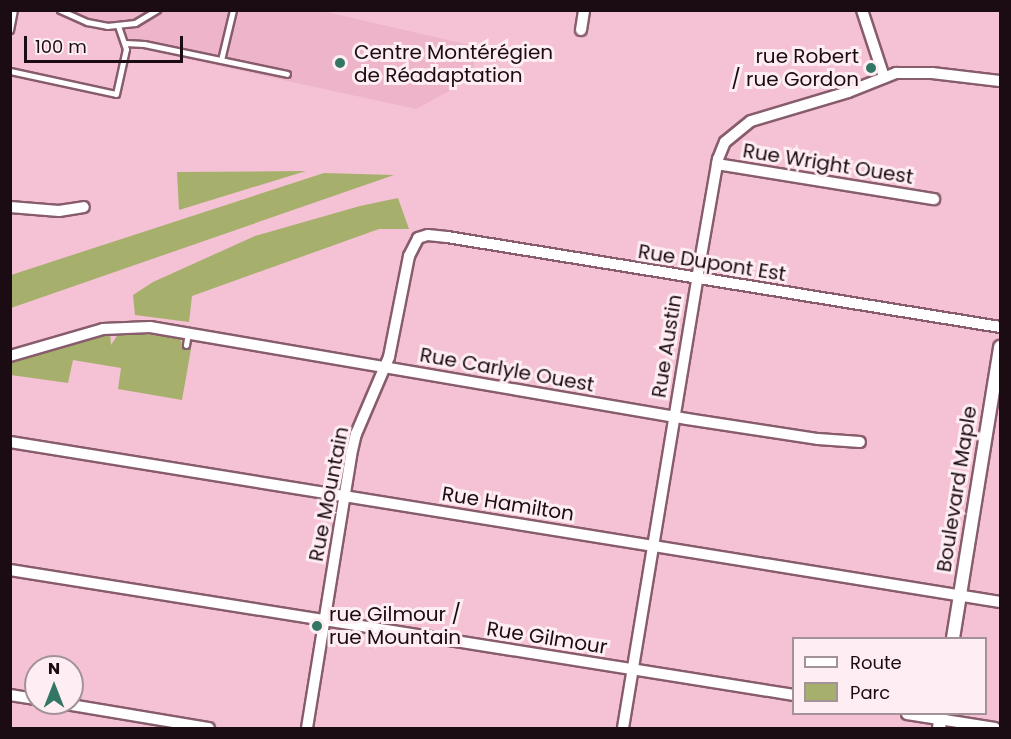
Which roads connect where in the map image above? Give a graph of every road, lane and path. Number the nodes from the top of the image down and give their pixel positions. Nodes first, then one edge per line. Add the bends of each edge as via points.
1 (14, 10) edge
2 (60, 10) edge
3 (158, 10) edge
4 (233, 10) edge
5 (584, 10) edge
6 (862, 10) edge
7 (118, 26) junction
8 (10, 30) edge
9 (581, 30) dead end
10 (125, 43) junction
11 (221, 60) junction
12 (10, 70) edge
13 (287, 74) dead end
14 (884, 77) junction
15 (1000, 81) edge
16 (717, 164) junction
17 (934, 199) dead end
18 (10, 207) edge
19 (84, 207) dead end
20 (418, 238) joint
21 (697, 279) junction
22 (1000, 327) edge
23 (188, 333) junction
24 (186, 345) dead end
25 (1000, 347) edge
26 (10, 356) edge
27 (384, 367) junction
28 (674, 416) junction
29 (10, 442) edge
30 (860, 442) dead end
31 (343, 495) junction
32 (653, 546) junction
33 (10, 570) edge
34 (960, 596) junction
35 (1000, 602) edge
36 (324, 619) junction
37 (953, 637) edge
38 (632, 670) junction
39 (792, 695) edge
40 (84, 707) edge
41 (912, 715) edge
42 (940, 720) edge
43 (209, 729) edge
44 (307, 729) edge
45 (623, 729) edge
46 (995, 729) edge

1 - 8 lane
2 - 7 lane via 87,22
3 - 7 lane via 135,23
4 - 11 lane
5 - 9 street
6 - 14 street
7 - 10 lane
10 - 11 lane
10 - 12 lane via 116,94
11 - 13 lane
14 - 15 street, Rue Austin via 900,72
14 - 16 street, Rue Austin via 746,124 725,141
16 - 17 street, Rue Wright Ouest
16 - 21 street, Rue Austin
18 - 19 street via 59,211
20 - 21 street, Rue Dupont Est via 447,237
20 - 27 street, Rue Mountain via 409,256
21 - 22 street, Rue Dupont Est
21 - 28 street, Rue Austin
23 - 24 lane
23 - 26 street, Rue Carlyle Ouest via 150,327 110,327
23 - 27 street, Rue Carlyle Ouest
25 - 34 street, Boulevard Maple
27 - 28 street, Rue Carlyle Ouest
27 - 31 street, Rue Mountain via 356,435
28 - 30 street, Rue Carlyle Ouest via 818,440
28 - 32 street, Rue Austin
29 - 31 street, Rue Hamilton
31 - 32 street, Rue Hamilton
31 - 36 street, Rue Mountain
32 - 34 street, Rue Hamilton
32 - 38 street, Rue Austin
33 - 36 street, Rue Gilmour
34 - 35 street, Rue Hamilton
34 - 37 street, Boulevard Maple
36 - 38 street, Rue Gilmour
36 - 44 street, Rue Mountain
38 - 39 street, Rue Gilmour
38 - 45 street, Rue Austin
40 - 43 street
41 - 42 street
42 - 46 street

